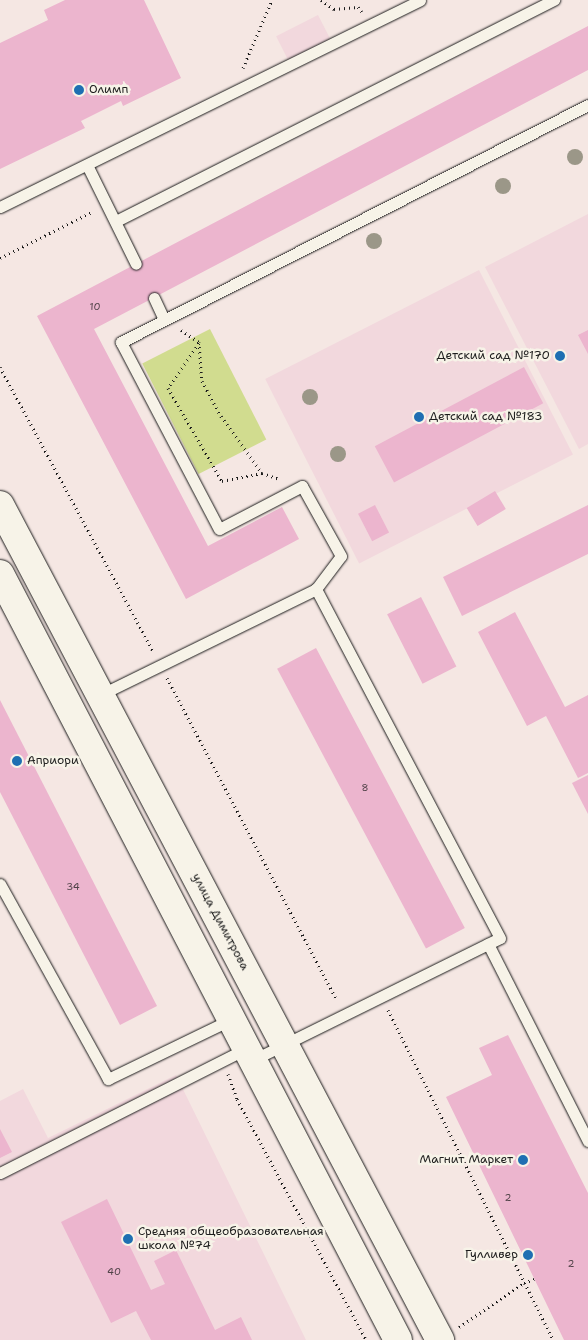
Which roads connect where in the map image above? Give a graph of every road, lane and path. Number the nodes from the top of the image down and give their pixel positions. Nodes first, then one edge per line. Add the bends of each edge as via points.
1 (272, 0) edge
2 (321, 0) edge
3 (420, 0) edge
4 (554, 0) edge
5 (372, 24) junction
6 (242, 71) dead end
7 (588, 105) edge
8 (87, 164) junction
9 (108, 204) junction
10 (0, 207) edge
11 (116, 221) junction
12 (0, 258) edge
13 (136, 264) dead end
14 (154, 298) dead end
15 (164, 319) junction
16 (199, 342) junction
17 (0, 367) edge
18 (262, 473) junction
19 (302, 486) junction
20 (0, 505) edge
21 (0, 574) edge
22 (316, 590) junction
23 (7, 604) edge
24 (161, 666) junction
25 (100, 695) junction
26 (0, 884) edge
27 (488, 944) junction
28 (381, 996) junction
29 (263, 1004) junction
30 (344, 1014) junction
31 (232, 1019) junction
32 (284, 1043) junction
33 (250, 1054) junction
34 (222, 1059) junction
35 (588, 1141) edge
36 (0, 1173) edge
37 (534, 1279) dead end
38 (524, 1283) junction
39 (448, 1335) edge
40 (366, 1340) edge
41 (398, 1340) edge
42 (552, 1340) edge

1 - 6 path
2 - 5 path via 334,9 358,6
3 - 5 lane
4 - 11 lane
5 - 8 lane
7 - 15 lane
8 - 9 lane
8 - 10 lane
9 - 11 lane
9 - 12 path
11 - 13 lane
14 - 15 lane
15 - 16 path
15 - 19 lane via 121,342 219,529
16 - 18 path via 202,381 221,416
16 - 18 path via 168,388 222,481
17 - 24 path
18 - 19 path
19 - 22 lane via 341,556
20 - 25 main road, улица Димитрова
21 - 23 main road
22 - 24 lane
22 - 27 lane via 500,938
23 - 31 main road
24 - 25 lane
24 - 30 path
25 - 29 main road, улица Димитрова
26 - 31 lane via 108,1079
27 - 28 lane
27 - 35 lane
28 - 30 lane
28 - 38 path
29 - 31 main road
29 - 32 main road, улица Димитрова
30 - 32 lane
31 - 33 main road
32 - 33 lane
32 - 39 main road, улица Димитрова
33 - 34 lane
33 - 41 main road
34 - 36 lane
34 - 40 path via 241,1107
37 - 38 path
38 - 39 path
38 - 42 path

